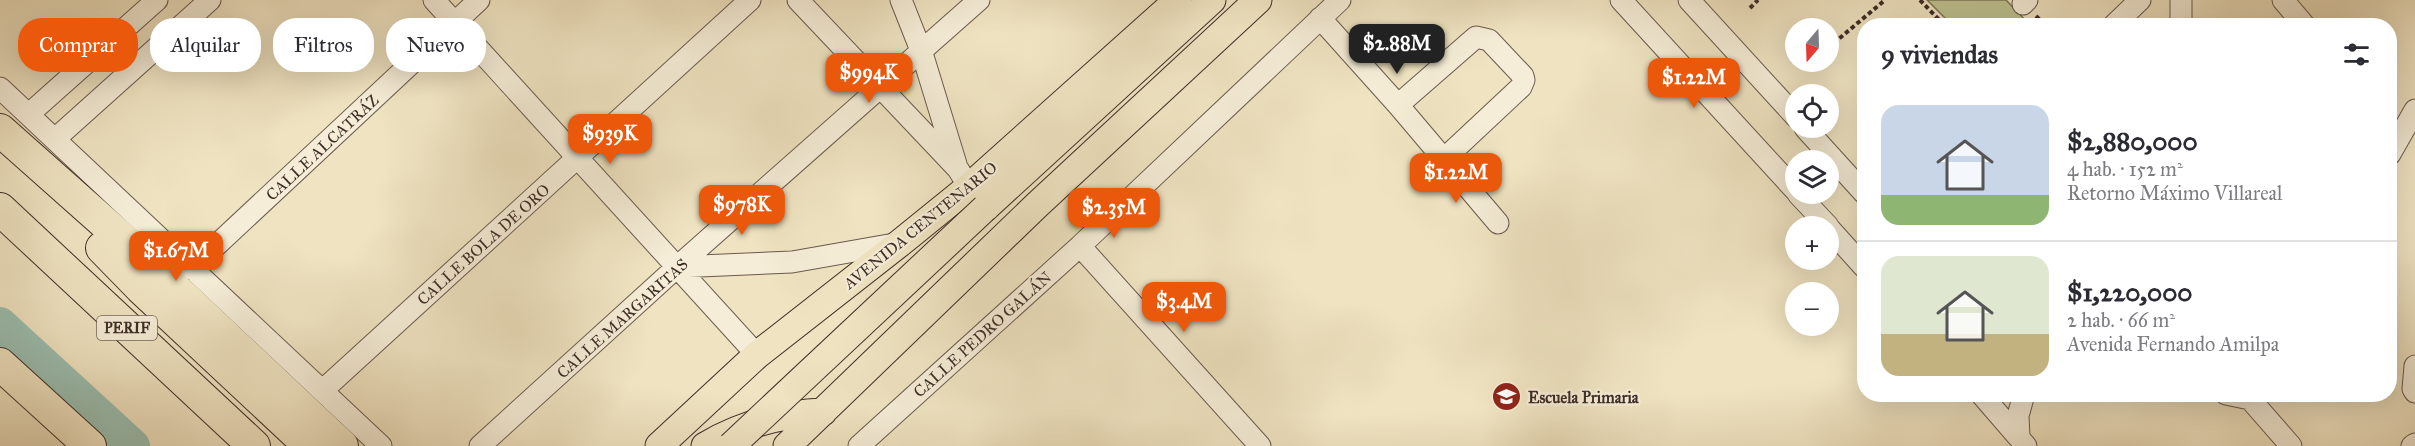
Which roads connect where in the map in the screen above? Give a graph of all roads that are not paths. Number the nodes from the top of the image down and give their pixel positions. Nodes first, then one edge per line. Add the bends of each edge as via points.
1 (158, 0) edge
2 (210, 0) edge
3 (434, 0) edge
4 (479, 0) edge
5 (750, 0) edge
6 (798, 0) edge
7 (901, 0) edge
8 (980, 0) edge
9 (1178, 0) edge
10 (1212, 0) edge
11 (1258, 0) edge
12 (1340, 0) edge
13 (1621, 0) edge
14 (1689, 0) edge
15 (2140, 0) edge
16 (2181, 0) edge
17 (2283, 0) edge
18 (450, 18) edge
19 (459, 18) edge
20 (1320, 18) junction
21 (2121, 18) edge
22 (2181, 18) edge
23 (2298, 18) edge
24 (922, 53) junction
25 (486, 57) edge
26 (401, 72) edge
27 (880, 87) junction
28 (0, 88) edge
29 (1398, 105) junction
30 (1785, 105) edge
31 (2415, 110) edge
32 (29, 114) junction
33 (0, 130) edge
34 (2397, 134) edge
35 (1814, 138) edge
36 (55, 139) junction
37 (577, 158) junction
38 (1444, 159) junction
39 (39, 167) junction
40 (1785, 179) edge
41 (1857, 185) edge
42 (970, 188) junction
43 (1808, 204) edge
44 (0, 209) edge
45 (1818, 216) edge
46 (1498, 223) dead end
47 (1839, 239) edge
48 (900, 243) junction
49 (1080, 246) junction
50 (1857, 259) edge
51 (677, 267) junction
52 (191, 269) junction
53 (757, 355) junction
54 (0, 364) edge
55 (2415, 366) edge
56 (322, 390) junction
57 (0, 391) edge
58 (2415, 392) edge
59 (1988, 402) edge
60 (2022, 402) edge
61 (2255, 402) edge
62 (823, 412) junction
63 (2023, 442) edge
64 (58, 446) edge
65 (90, 446) edge
66 (254, 446) edge
67 (310, 446) edge
68 (342, 446) edge
69 (381, 446) edge
70 (480, 446) edge
71 (659, 446) edge
72 (705, 446) edge
73 (731, 446) edge
74 (787, 446) edge
75 (859, 446) edge
76 (1260, 446) edge
77 (2291, 446) edge

1 - 32 street
2 - 36 street
3 - 18 street
4 - 19 street, CALLE ALCATRÁZ
5 - 37 street, CALLE BOLA DE ORO
6 - 27 street
7 - 24 street
8 - 24 street, CALLE MARGARITAS
9 - 42 main road, AVENIDA CENTENARIO
10 - 42 main road, AVENIDA CENTENARIO
11 - 62 main road via 1037,205
12 - 20 street, CALLE PEDRO GALÁN
13 - 40 street
14 - 30 street
15 - 21 street
16 - 22 street
17 - 23 street
20 - 29 street
20 - 49 street, CALLE PEDRO GALÁN
24 - 27 street, CALLE MARGARITAS
24 - 42 street
25 - 37 street
26 - 52 street, CALLE ALCATRÁZ
27 - 42 street
27 - 51 street, CALLE MARGARITAS
28 - 32 street
29 - 38 street
29 - 38 street via 1480,36 1489,40 1523,76 1521,87
31 - 34 street
32 - 36 street
33 - 39 highway
35 - 41 street
36 - 52 street
37 - 51 street
37 - 56 street, CALLE BOLA DE ORO
38 - 46 street
39 - 67 highway via 114,261
39 - 68 highway via 116,233
42 - 48 main road, AVENIDA CENTENARIO
42 - 73 main road, AVENIDA CENTENARIO, bridge
43 - 45 street
44 - 66 highway, PERIF
47 - 50 street
48 - 51 street via 792,262
48 - 53 main road, AVENIDA CENTENARIO
49 - 75 street, CALLE PEDRO GALÁN
49 - 76 street
51 - 53 street
51 - 70 street, CALLE MARGARITAS
52 - 56 street
53 - 71 main road, AVENIDA CENTENARIO
54 - 65 highway
55 - 58 street
56 - 69 street
57 - 64 highway
59 - 63 street
60 - 63 street via 2018,417
61 - 77 street
62 - 72 main road via 758,422
62 - 74 main road

